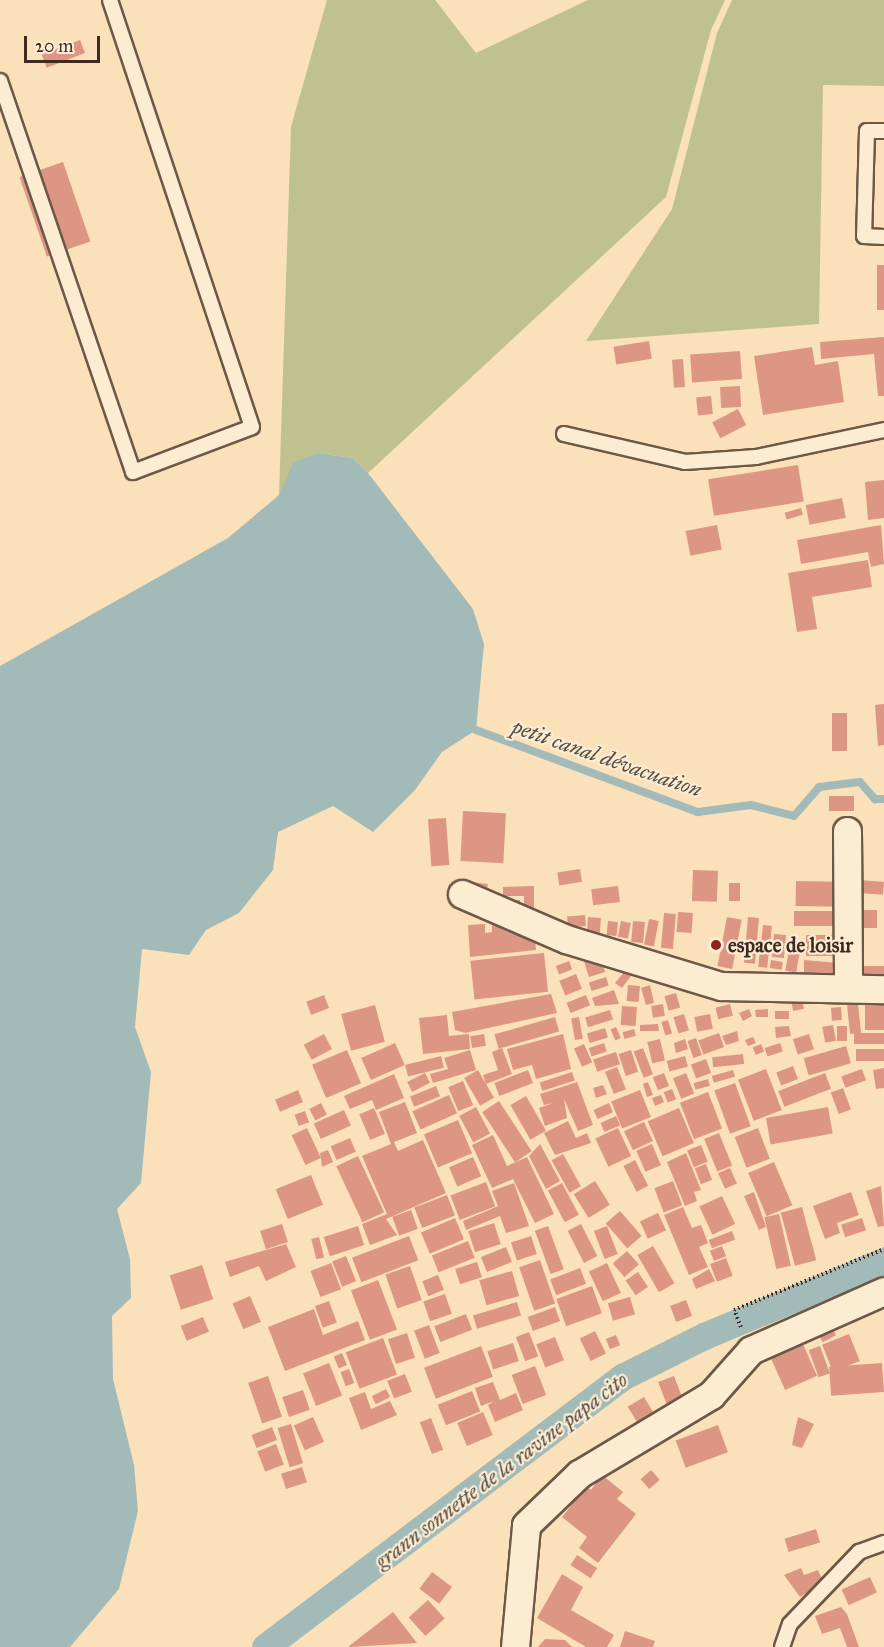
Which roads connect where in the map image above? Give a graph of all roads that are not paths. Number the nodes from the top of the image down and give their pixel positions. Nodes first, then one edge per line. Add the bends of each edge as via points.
1 (110, 0) edge
2 (0, 81) edge
3 (884, 131) edge
4 (884, 237) edge
5 (884, 430) edge
6 (564, 434) dead end
7 (847, 831) dead end
8 (462, 894) dead end
9 (848, 988) junction
10 (884, 989) edge
11 (884, 1291) edge
12 (884, 1543) edge
13 (515, 1647) edge
14 (782, 1647) edge

1 - 2 lane via 252,427 133,472
3 - 4 lane via 867,131 864,236
5 - 6 lane via 756,457 685,462
7 - 9 street
8 - 9 street via 566,939 720,986
9 - 10 street
11 - 13 street via 751,1350 711,1395 579,1474 526,1525
12 - 14 lane via 858,1552 790,1624

